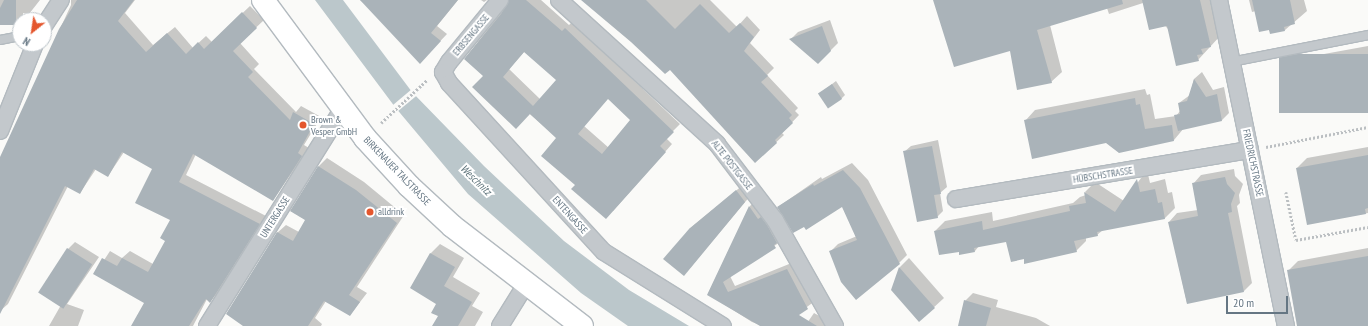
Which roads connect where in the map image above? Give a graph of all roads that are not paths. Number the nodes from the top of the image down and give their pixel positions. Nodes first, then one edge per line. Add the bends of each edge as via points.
1 (61, 0) edge
2 (263, 0) edge
3 (500, 0) edge
4 (559, 0) edge
5 (1219, 0) edge
6 (52, 14) edge
7 (1368, 35) edge
8 (12, 38) edge
9 (0, 40) edge
10 (32, 52) edge
11 (1231, 62) junction
12 (443, 72) joint
13 (343, 108) junction
14 (0, 131) edge
15 (1250, 150) junction
16 (956, 199) dead end
17 (526, 284) junction
18 (207, 326) edge
19 (500, 326) edge
20 (582, 326) edge
21 (723, 326) edge
22 (836, 326) edge
23 (1286, 326) edge

1 - 6 street
2 - 13 main road, BIRKENAUER TALSTRASSE
3 - 12 street, ERBSENGASSE
4 - 22 street, ALTE POSTGASSE via 717,144 774,220
5 - 11 street, FRIEDRICHSTRASSE
7 - 11 lane
8 - 9 lane
10 - 14 street
11 - 15 street, FRIEDRICHSTRASSE
12 - 21 street, ENTENGASSE via 449,83 604,252
13 - 17 main road, BIRKENAUER TALSTRASSE via 409,186 452,226
13 - 18 street, UNTERGASSE
15 - 16 street, HÜBSCHSTRASSE
15 - 23 street, FRIEDRICHSTRASSE
17 - 19 street
17 - 20 main road, BIRKENAUER TALSTRASSE

